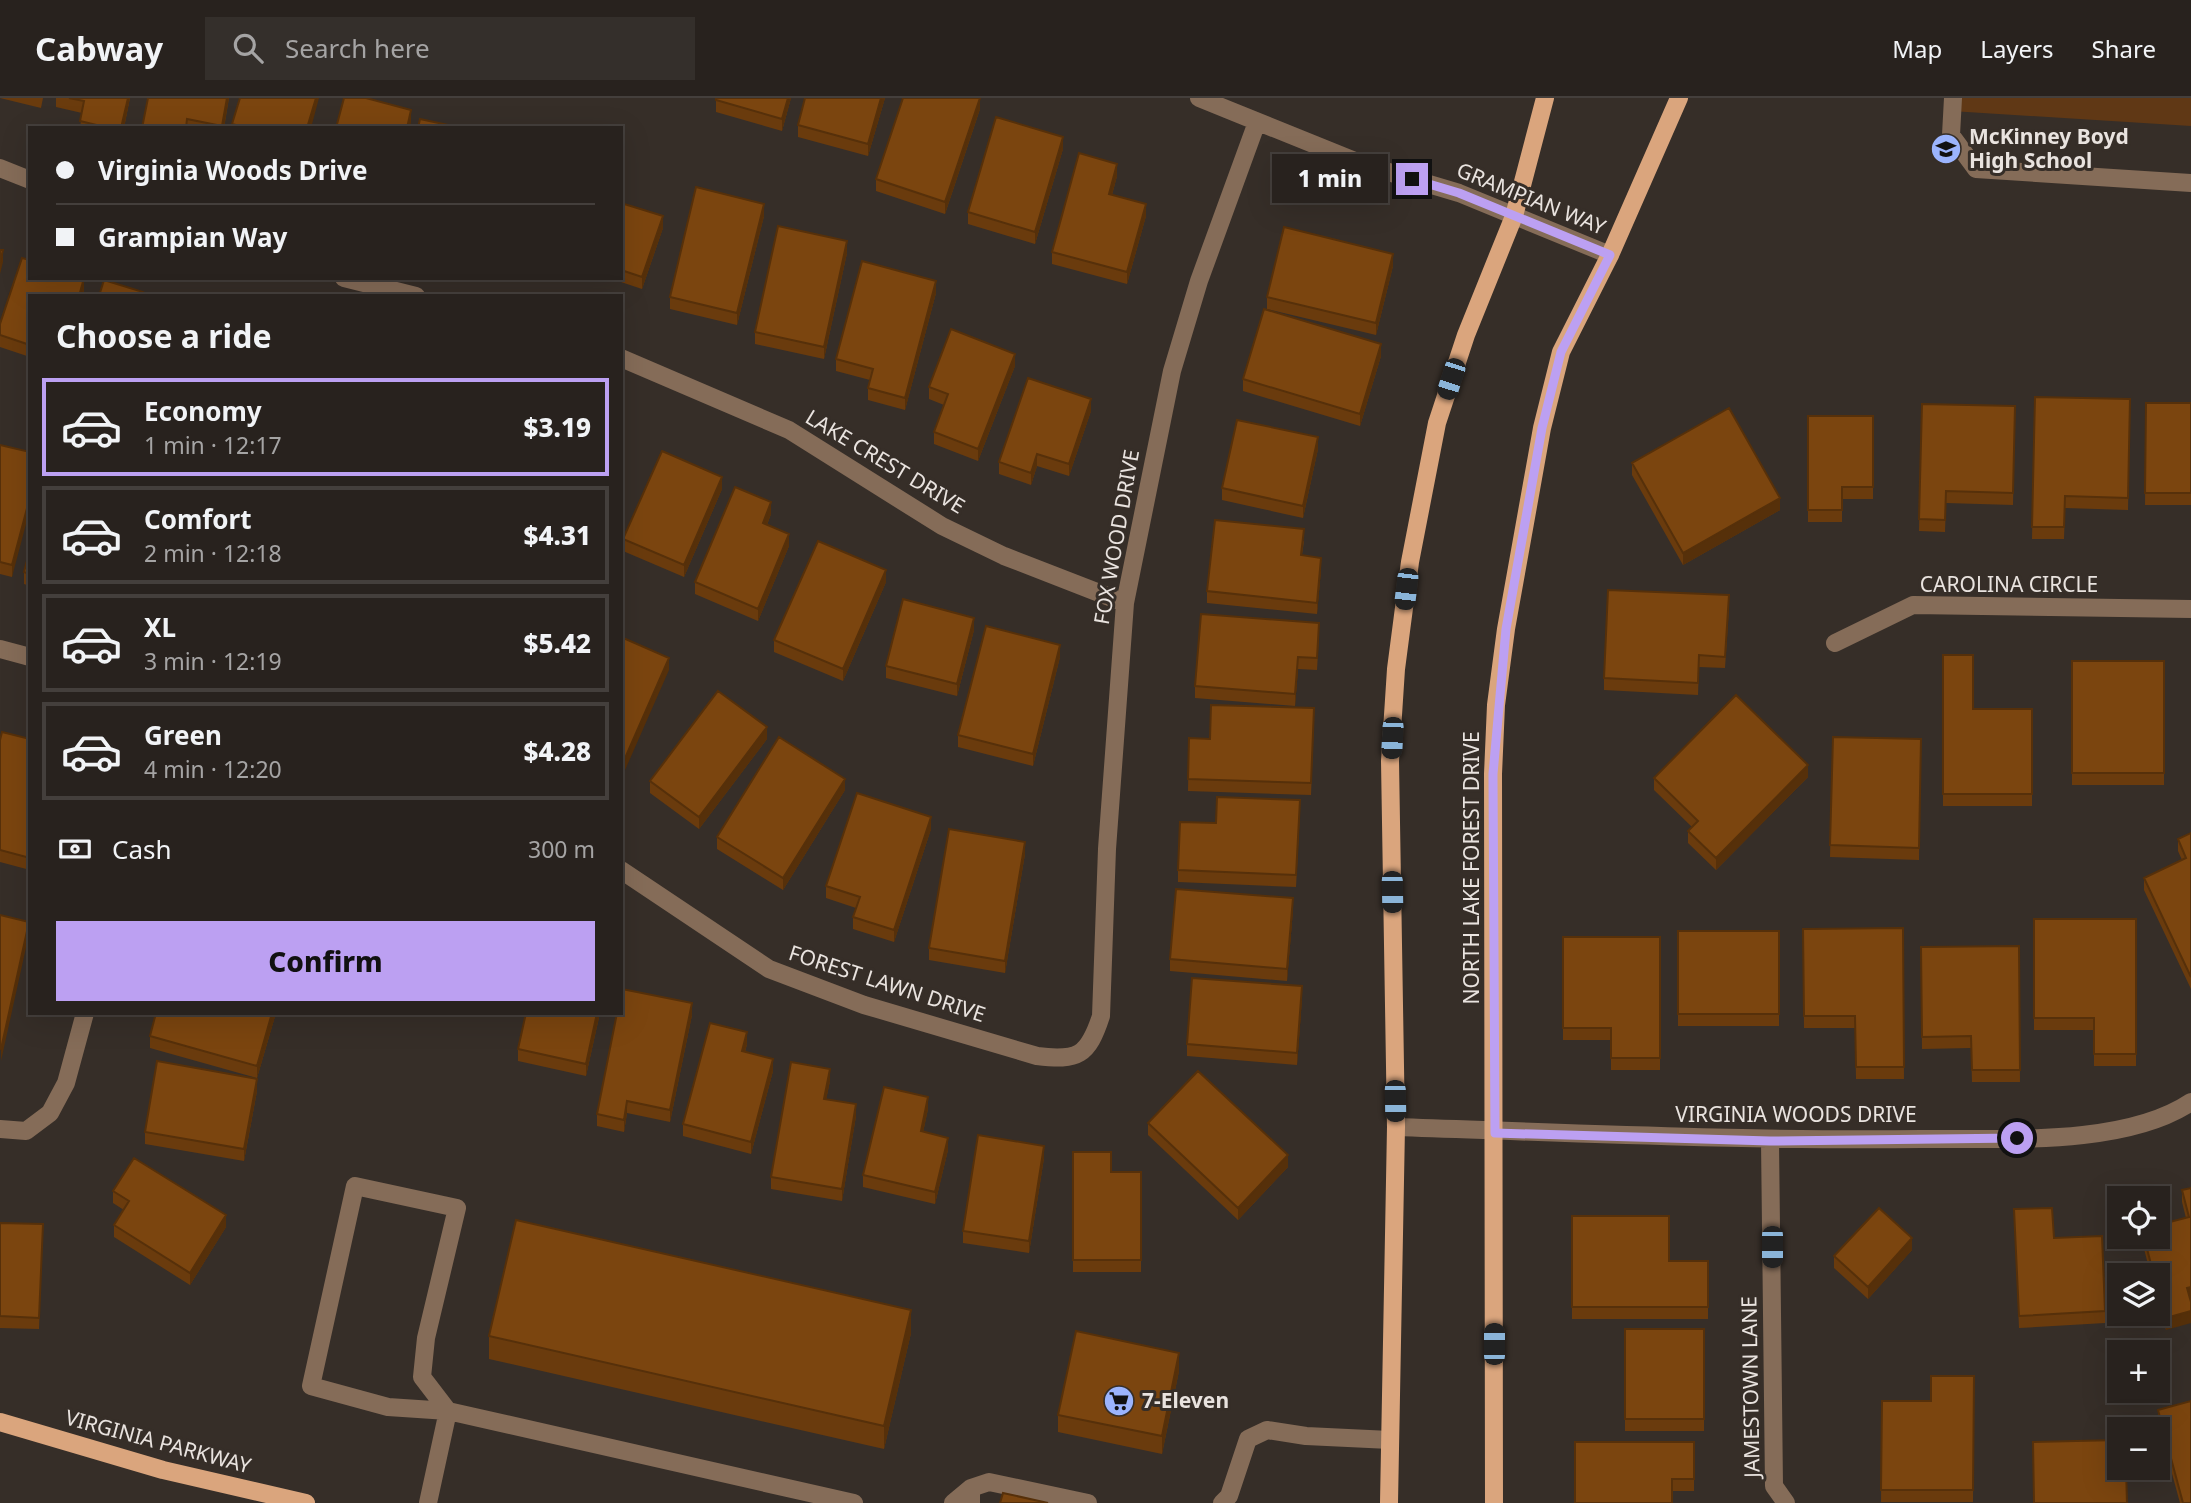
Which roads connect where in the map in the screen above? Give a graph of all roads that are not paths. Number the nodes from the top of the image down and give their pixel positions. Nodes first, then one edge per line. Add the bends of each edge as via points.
1 (1199, 98) edge
2 (1545, 98) edge
3 (1679, 98) edge
4 (1953, 98) edge
5 (1257, 122) junction
6 (0, 169) edge
7 (28, 179) edge
8 (2191, 183) edge
9 (1514, 216) junction
10 (1610, 255) junction
11 (352, 280) edge
12 (408, 294) edge
13 (623, 359) edge
14 (1125, 603) junction
15 (2191, 609) edge
16 (1835, 643) dead end
17 (0, 649) edge
18 (28, 656) edge
19 (623, 871) edge
20 (84, 1015) edge
21 (1083, 1053) joint
22 (2191, 1102) edge
23 (1396, 1127) junction
24 (0, 1129) edge
25 (1495, 1133) junction
26 (1770, 1141) junction
27 (448, 1411) junction
28 (0, 1422) edge
29 (1390, 1440) junction
30 (971, 1496) edge
31 (306, 1503) edge
32 (428, 1503) edge
33 (854, 1503) edge
34 (953, 1503) edge
35 (1088, 1503) edge
36 (1222, 1503) edge
37 (1389, 1503) edge
38 (1494, 1503) edge
39 (1786, 1503) edge

1 - 5 street, GRAMPIAN WAY
2 - 9 main road
3 - 10 main road, NORTH LAKE FOREST DRIVE
4 - 8 street via 1951,135 1976,169
5 - 9 street, GRAMPIAN WAY
5 - 14 street, FOX WOOD DRIVE via 1199,281 1172,371
6 - 7 street
9 - 10 street, GRAMPIAN WAY
9 - 23 main road via 1437,423 1410,562 1396,669 1390,761
10 - 25 main road, NORTH LAKE FOREST DRIVE via 1561,352 1542,428 1506,629 1493,774
11 - 12 street
13 - 14 street, LAKE CREST DRIVE via 789,430 942,526 1004,556
14 - 21 street, FOX WOOD DRIVE via 1107,849 1101,1016
15 - 16 street, CAROLINA CIRCLE via 1913,605
17 - 18 street
19 - 21 street, FOREST LAWN DRIVE via 769,969 864,1005 1037,1056 1061,1059
20 - 24 street via 66,1083 50,1113 26,1131
22 - 26 street, VIRGINIA WOODS DRIVE via 2153,1122 2059,1136
23 - 25 street, VIRGINIA WOODS DRIVE
23 - 29 main road
25 - 26 street, VIRGINIA WOODS DRIVE
25 - 38 main road, NORTH LAKE FOREST DRIVE
26 - 39 street, JAMESTOWN LANE via 1774,1486
27 - 27 street via 388,1406 311,1386 355,1186 457,1208 426,1338 422,1377
27 - 32 street
27 - 33 street
28 - 31 main road, VIRGINIA PARKWAY via 163,1470
29 - 36 street via 1267,1430 1248,1439 1229,1496
29 - 37 main road
30 - 34 street
30 - 35 street via 989,1482

